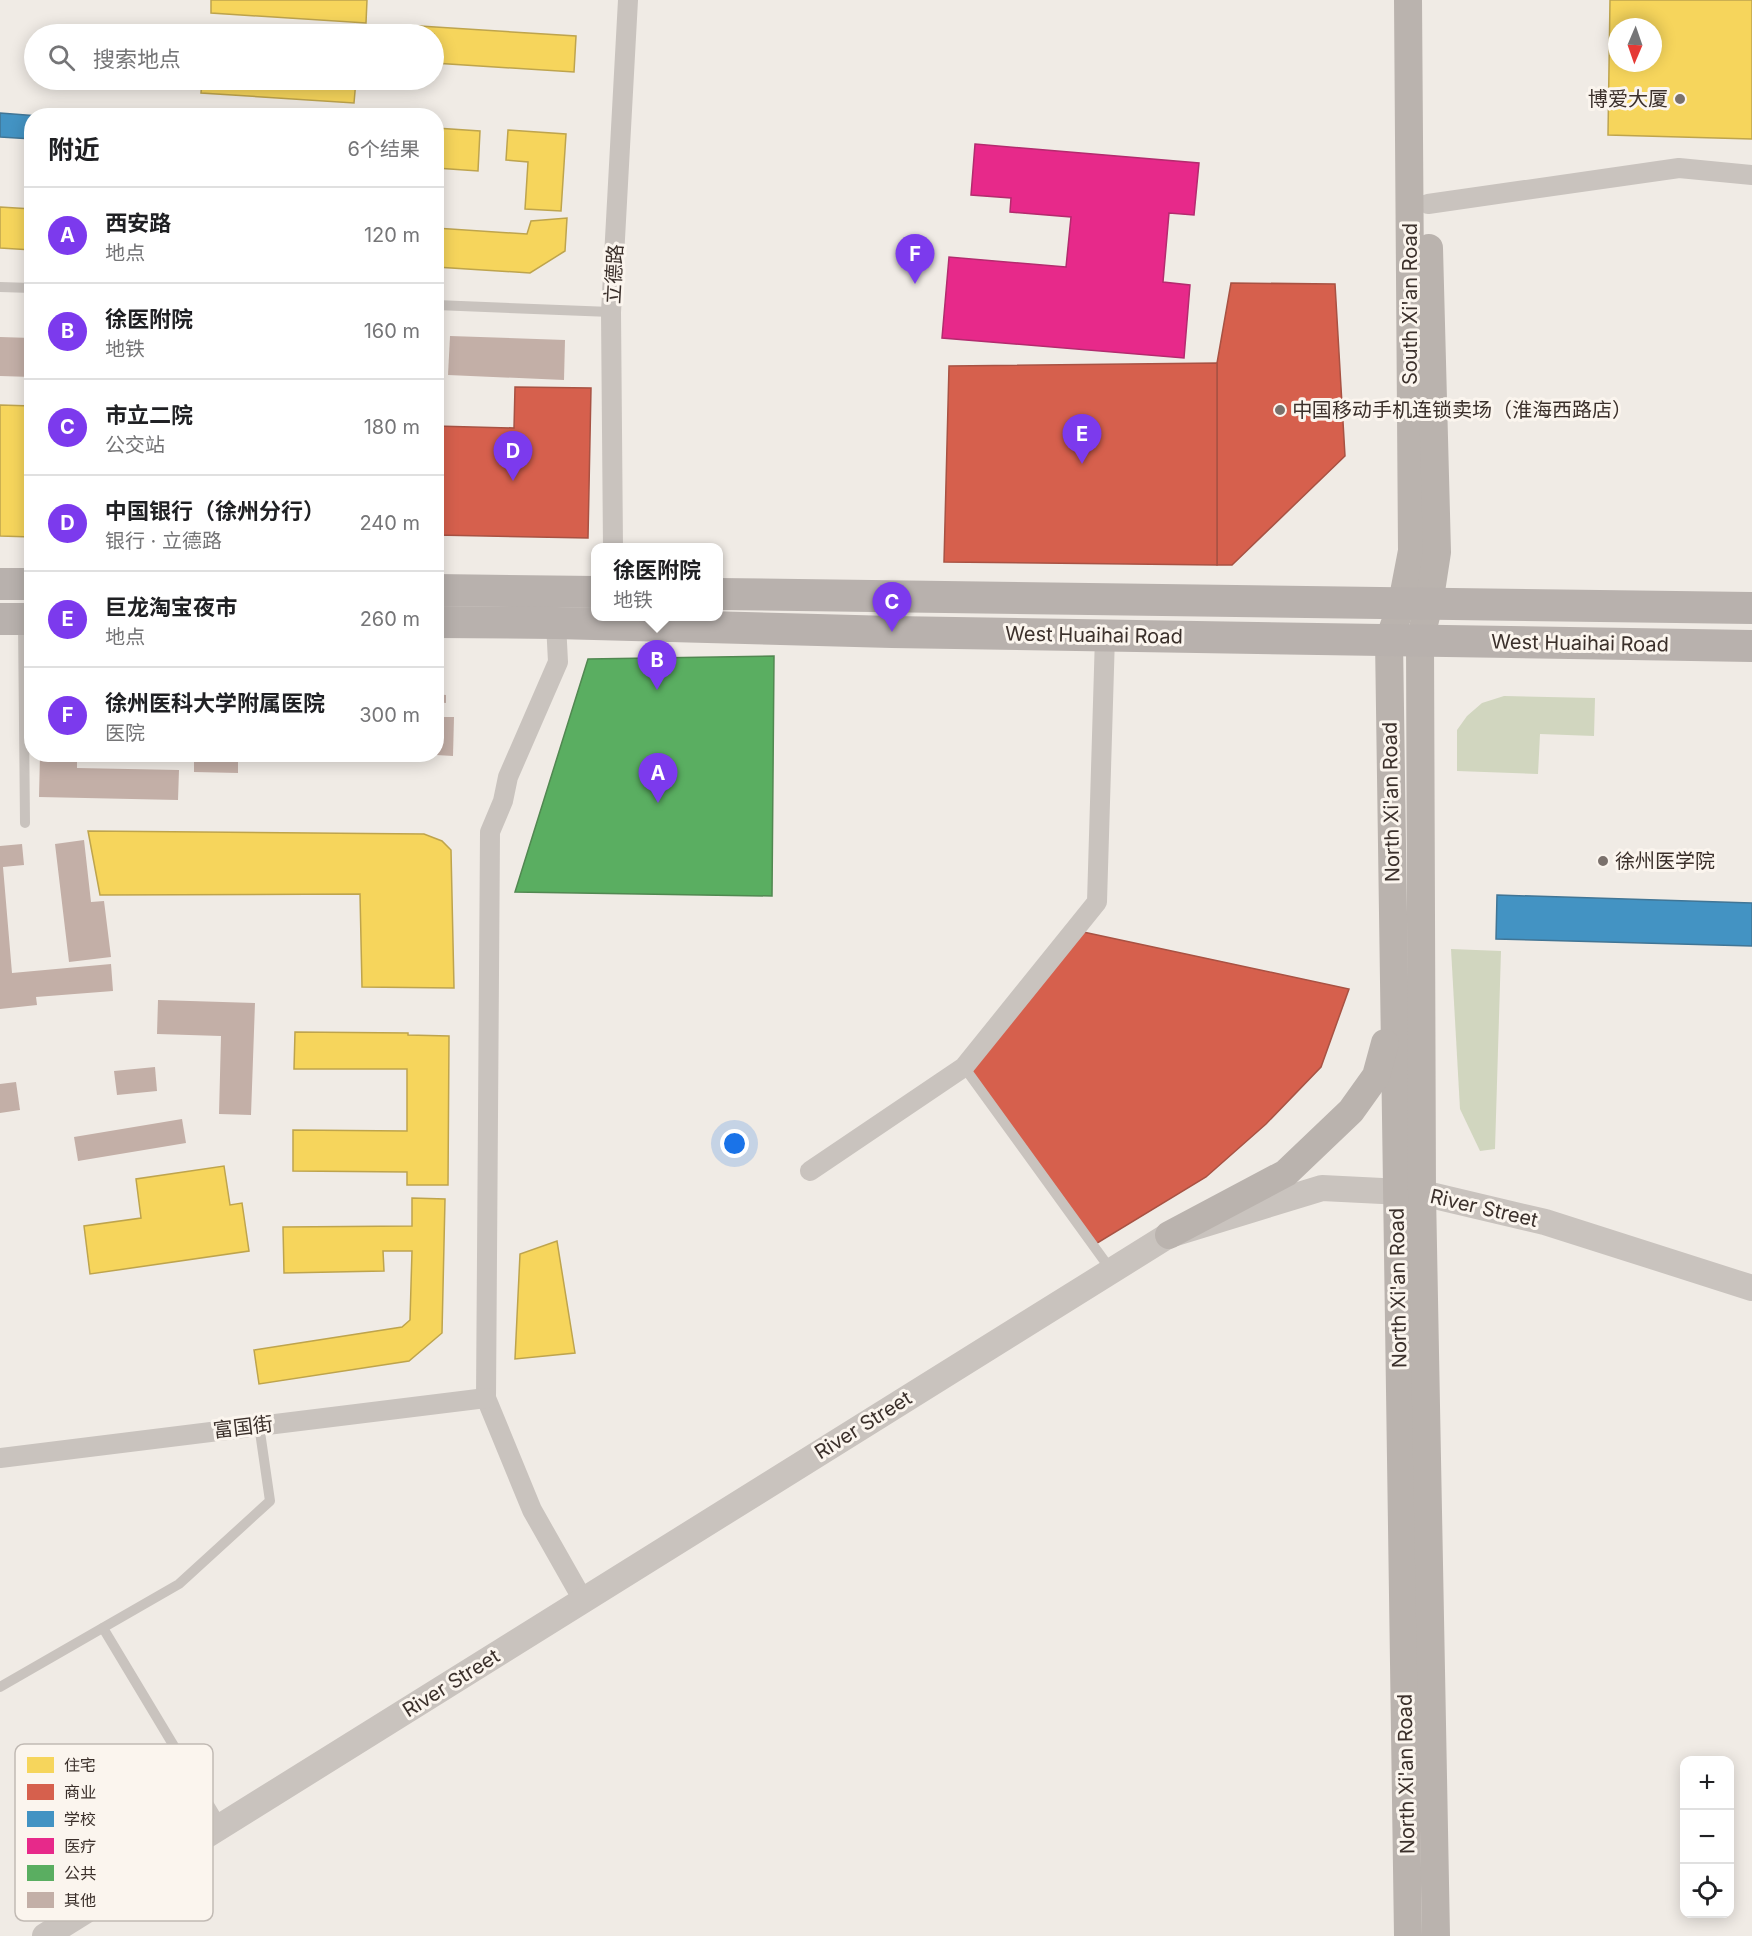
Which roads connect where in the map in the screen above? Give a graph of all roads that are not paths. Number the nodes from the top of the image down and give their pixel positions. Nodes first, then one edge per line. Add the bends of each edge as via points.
1 (628, 0) edge
2 (1408, 0) edge
3 (1427, 0) edge
4 (1752, 175) edge
5 (1428, 204) junction
6 (0, 286) edge
7 (24, 288) edge
8 (444, 305) edge
9 (611, 312) junction
10 (613, 543) edge
11 (0, 584) edge
12 (24, 584) edge
13 (444, 590) edge
14 (591, 592) edge
15 (723, 594) edge
16 (1416, 604) junction
17 (1752, 608) edge
18 (18, 619) edge
19 (444, 622) edge
20 (556, 623) junction
21 (1105, 636) junction
22 (1389, 640) junction
23 (1420, 640) junction
24 (1752, 646) edge
25 (25, 823) dead end
26 (1394, 1012) junction
27 (964, 1067) junction
28 (810, 1171) dead end
29 (1409, 1192) junction
30 (1169, 1235) junction
31 (1111, 1270) junction
32 (1752, 1288) edge
33 (486, 1398) junction
34 (259, 1425) junction
35 (0, 1458) edge
36 (582, 1600) junction
37 (103, 1628) junction
38 (0, 1687) edge
39 (173, 1744) edge
40 (213, 1811) edge
41 (222, 1826) junction
42 (213, 1832) edge
43 (73, 1921) edge
44 (51, 1935) edge
45 (1408, 1936) edge
46 (1436, 1936) edge

1 - 9 street, 立德路
2 - 16 main road, South Xi'an Road via 1412,551
3 - 5 main road, South Xi'an Road
4 - 5 street via 1679,168
5 - 16 main road, South Xi'an Road via 1437,552
6 - 7 lane
8 - 9 lane
9 - 10 street, 立德路
11 - 12 main road
13 - 14 main road
15 - 16 main road, West Huaihai Road
16 - 17 main road, West Huaihai Road
16 - 22 main road, South Xi'an Road
16 - 23 main road, South Xi'an Road
18 - 25 lane
19 - 20 main road, West Huaihai Road
20 - 21 main road, West Huaihai Road
20 - 33 street via 558,662 508,777 490,831
21 - 22 main road, West Huaihai Road
21 - 27 street via 1097,902
22 - 23 main road, West Huaihai Road
22 - 26 main road, North Xi'an Road
23 - 24 main road, West Huaihai Road
23 - 29 main road, North Xi'an Road
26 - 29 main road, North Xi'an Road
26 - 30 main road via 1376,1076 1351,1111 1286,1173
27 - 28 street
27 - 31 lane
29 - 30 street, River Street via 1322,1188
29 - 32 street, River Street via 1545,1222
29 - 45 main road, North Xi'an Road
29 - 46 main road, North Xi'an Road
30 - 31 street, River Street
31 - 36 street, River Street
33 - 34 street, 富国街
33 - 36 street via 532,1510
34 - 35 street, 富国街
34 - 37 lane via 270,1501 179,1584
36 - 41 street, River Street
37 - 38 lane
37 - 39 lane
40 - 41 lane
41 - 42 street, River Street
43 - 44 street, River Street

